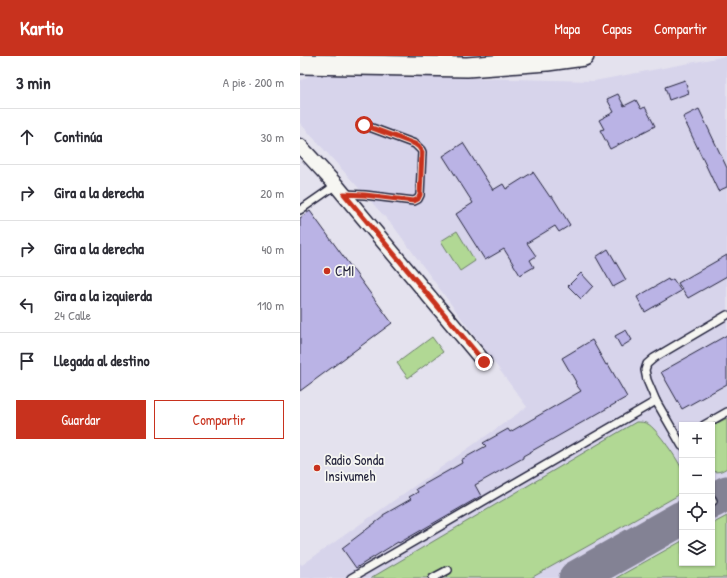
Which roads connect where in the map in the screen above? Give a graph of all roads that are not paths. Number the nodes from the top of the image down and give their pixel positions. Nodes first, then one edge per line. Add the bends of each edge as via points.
1 (578, 56) edge
2 (300, 64) edge
3 (364, 125) dead end
4 (300, 146) edge
5 (340, 189) junction
6 (300, 210) edge
7 (727, 315) edge
8 (484, 362) dead end
9 (656, 401) junction
10 (727, 412) edge
11 (709, 422) edge
12 (679, 438) edge
13 (448, 570) dead end
14 (351, 578) edge
15 (433, 578) edge

1 - 2 main road via 467,67
3 - 5 lane via 415,144 421,150 420,195 414,201
4 - 5 street
5 - 6 lane
5 - 8 street
7 - 9 lane via 647,364 647,380
9 - 12 lane
9 - 14 lane
10 - 11 lane
13 - 15 lane

